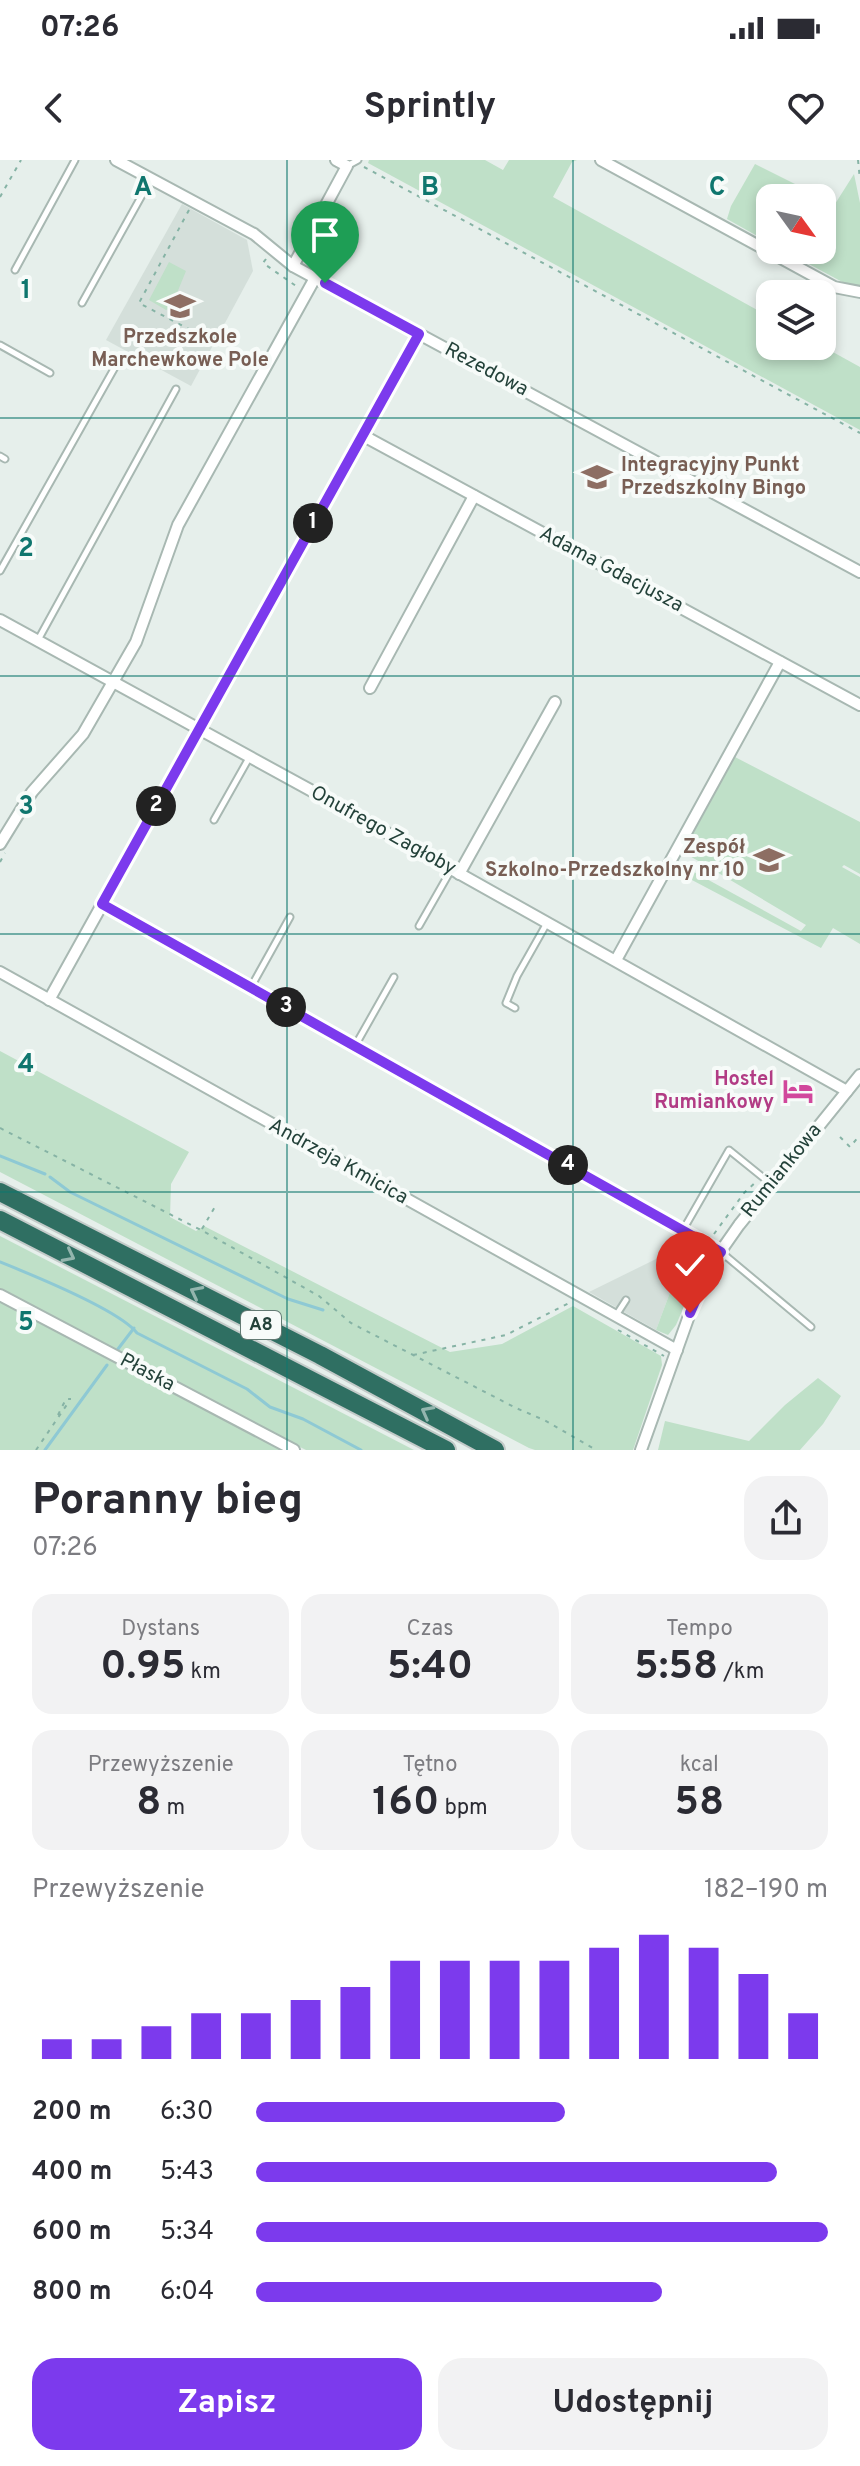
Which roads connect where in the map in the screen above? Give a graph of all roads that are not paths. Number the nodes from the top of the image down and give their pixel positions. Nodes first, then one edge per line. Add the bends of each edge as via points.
1 (75, 160) edge
2 (116, 160) edge
3 (336, 160) edge
4 (601, 160) edge
5 (354, 163) edge
6 (151, 179) junction
7 (293, 266) junction
8 (15, 270) dead end
9 (315, 278) junction
10 (860, 292) edge
11 (82, 303) dead end
12 (419, 334) junction
13 (0, 345) edge
14 (119, 360) dead end
15 (50, 373) dead end
16 (176, 389) dead end
17 (362, 435) junction
18 (474, 496) junction
19 (0, 571) edge
20 (860, 572) edge
21 (0, 621) edge
22 (38, 641) junction
23 (780, 662) junction
24 (112, 682) junction
25 (370, 688) dead end
26 (555, 702) dead end
27 (860, 705) edge
28 (199, 729) junction
29 (249, 757) junction
30 (214, 820) dead end
31 (0, 844) edge
32 (455, 871) junction
33 (102, 904) junction
34 (290, 917) dead end
35 (547, 922) junction
36 (419, 926) dead end
37 (616, 960) junction
38 (0, 972) edge
39 (394, 977) dead end
40 (251, 988) junction
41 (49, 1000) junction
42 (515, 1008) dead end
43 (355, 1046) junction
44 (860, 1075) edge
45 (847, 1091) junction
46 (772, 1185) junction
47 (0, 1192) edge
48 (0, 1220) edge
49 (683, 1230) junction
50 (721, 1252) junction
51 (0, 1295) edge
52 (626, 1300) dead end
53 (615, 1318) junction
54 (811, 1327) dead end
55 (677, 1350) junction
56 (294, 1450) edge
57 (446, 1450) edge
58 (495, 1450) edge
59 (641, 1450) edge

1 - 8 lane
2 - 6 street, Rezedowa
3 - 5 street
4 - 10 street via 834,287
5 - 7 street
6 - 7 street, Rezedowa via 254,234
6 - 11 lane
7 - 9 street, Rezedowa
9 - 12 street, Rezedowa
9 - 24 street via 178,525 143,627
12 - 17 street
12 - 20 street, Rezedowa
13 - 15 lane
14 - 19 lane
16 - 22 lane
17 - 18 street, Adama Gdacjusza
17 - 28 street
18 - 23 street, Adama Gdacjusza
18 - 25 street
21 - 22 street, Onufrego Zagłoby
22 - 24 street, Onufrego Zagłoby
23 - 27 street, Adama Gdacjusza
23 - 37 street
24 - 28 street, Onufrego Zagłoby
24 - 31 street via 83,734 32,792
26 - 32 street
28 - 29 street, Onufrego Zagłoby
28 - 33 street
29 - 30 lane
29 - 32 street, Onufrego Zagłoby
32 - 35 street, Onufrego Zagłoby
32 - 36 lane
33 - 40 street
33 - 41 street
34 - 40 lane
35 - 37 street, Onufrego Zagłoby
35 - 42 lane via 506,1003
37 - 45 street, Onufrego Zagłoby
38 - 41 street, Andrzeja Kmicica
39 - 43 lane
40 - 43 street
41 - 53 street, Andrzeja Kmicica
43 - 49 street
44 - 45 street, Rumiankowa
45 - 46 street, Rumiankowa
46 - 49 lane via 729,1150
46 - 50 street, Rumiankowa
58 -> 47 highway, A8
48 -> 57 highway, A8
49 - 50 street
50 - 54 lane
50 - 55 street, Rumiankowa
51 - 56 street, Płaska
52 - 53 lane
53 - 55 street, Andrzeja Kmicica
55 - 59 street, Rumiankowa

